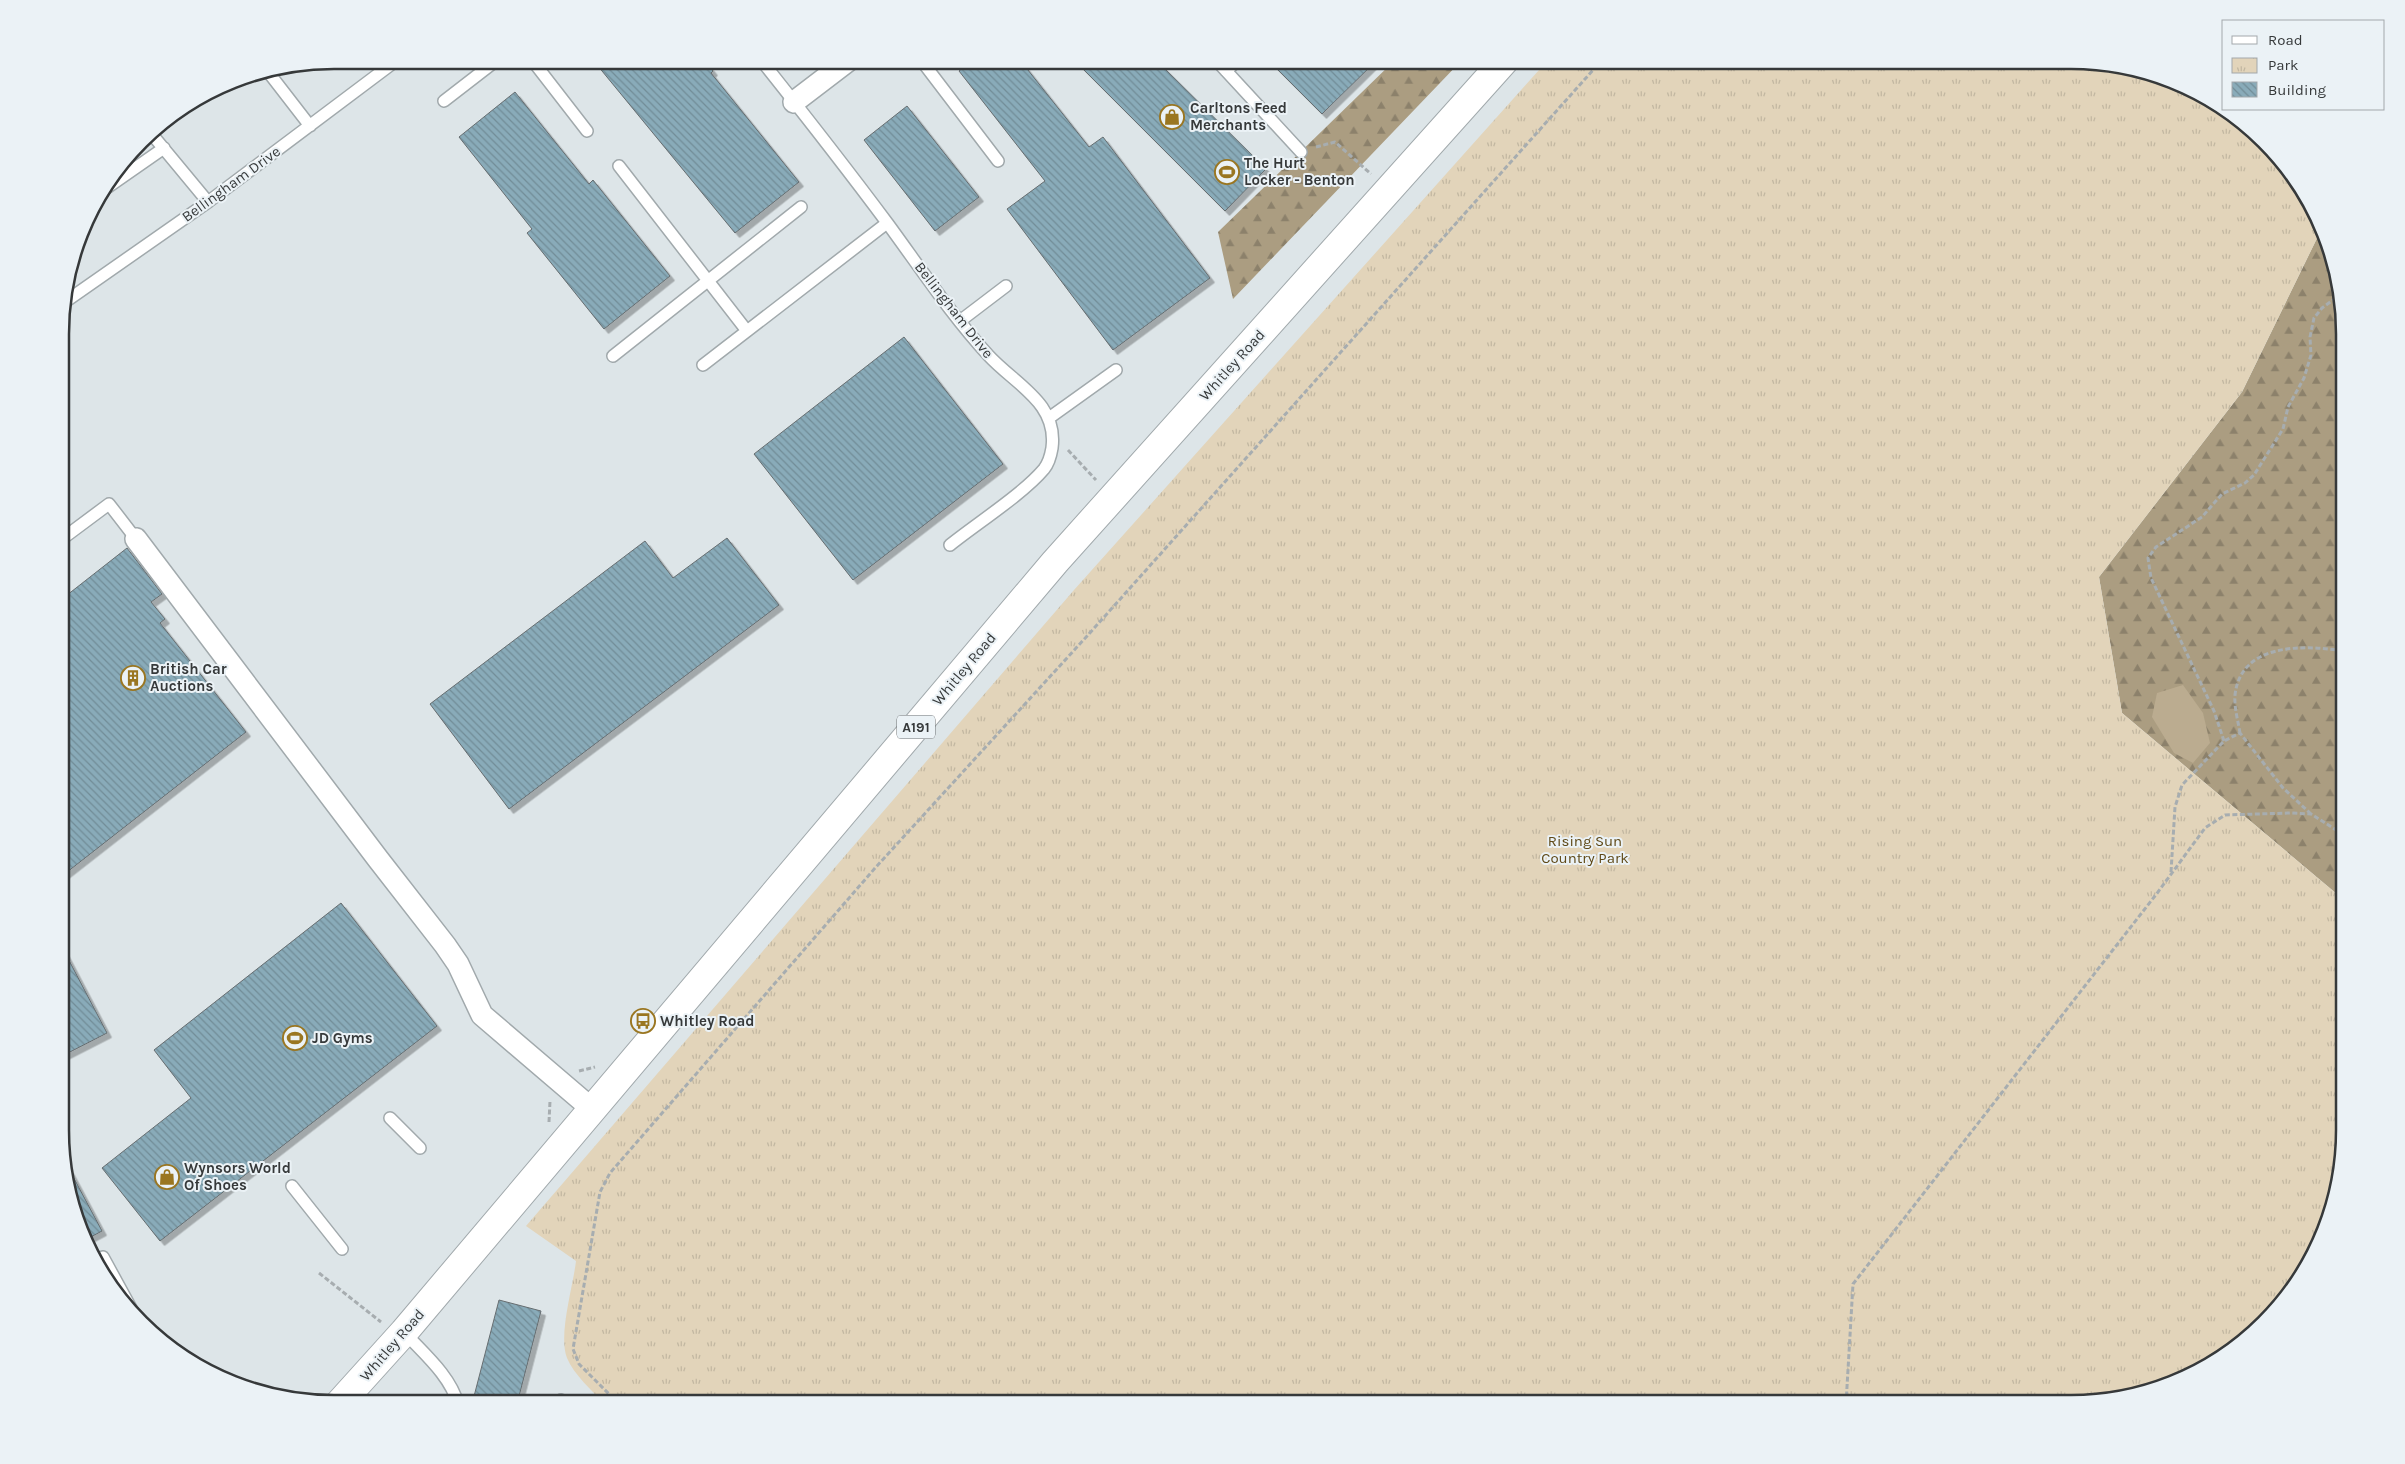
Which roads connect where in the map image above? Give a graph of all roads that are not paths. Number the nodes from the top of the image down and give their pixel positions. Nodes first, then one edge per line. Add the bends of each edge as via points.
1 (385, 69) edge
2 (485, 69) edge
3 (539, 69) edge
4 (768, 69) edge
5 (837, 69) edge
6 (928, 69) edge
7 (1497, 69) edge
8 (1226, 71) edge
9 (272, 76) edge
10 (444, 101) dead end
11 (794, 102) junction
12 (310, 126) junction
13 (587, 130) dead end
14 (155, 138) edge
15 (164, 148) junction
16 (1301, 152) road end
17 (998, 161) dead end
18 (619, 166) dead end
19 (120, 178) edge
20 (208, 202) junction
21 (801, 207) dead end
22 (887, 223) junction
23 (709, 282) junction
24 (1006, 286) dead end
25 (71, 298) edge
26 (960, 321) junction
27 (747, 331) junction
28 (613, 356) dead end
29 (703, 365) dead end
30 (1116, 370) dead end
31 (1049, 418) junction
32 (69, 534) edge
33 (136, 539) joint
34 (950, 545) dead end
35 (592, 1109) junction
36 (390, 1118) dead end
37 (420, 1148) dead end
38 (292, 1186) dead end
39 (342, 1249) dead end
40 (103, 1257) dead end
41 (116, 1281) edge
42 (395, 1330) junction
43 (346, 1395) edge
44 (454, 1395) edge

1 - 12 lane, Bellingham Drive
2 - 10 lane
3 - 13 lane
4 - 11 lane, Bellingham Drive
5 - 11 street
6 - 17 lane
7 - 35 main road, Whitley Road / A191 via 1055,562
8 - 16 lane
9 - 12 lane
11 - 22 lane, Bellingham Drive
12 - 20 lane, Bellingham Drive
14 - 15 lane
15 - 19 lane
15 - 20 lane
18 - 23 lane
20 - 25 lane, Bellingham Drive
21 - 23 lane
22 - 26 lane, Bellingham Drive
22 - 27 lane
23 - 27 lane
23 - 28 lane
24 - 26 lane
26 - 31 lane, Bellingham Drive via 990,358 1033,394
27 - 29 lane
30 - 31 lane
31 - 34 lane, Bellingham Drive via 1053,432 1052,450 1045,468
32 - 33 lane via 109,504
33 - 35 street via 445,945 458,964 482,1015
35 - 42 main road, Whitley Road / A191
36 - 37 lane
38 - 39 lane
40 - 41 lane
42 - 43 main road, Whitley Road / A191
42 - 44 lane via 442,1375

